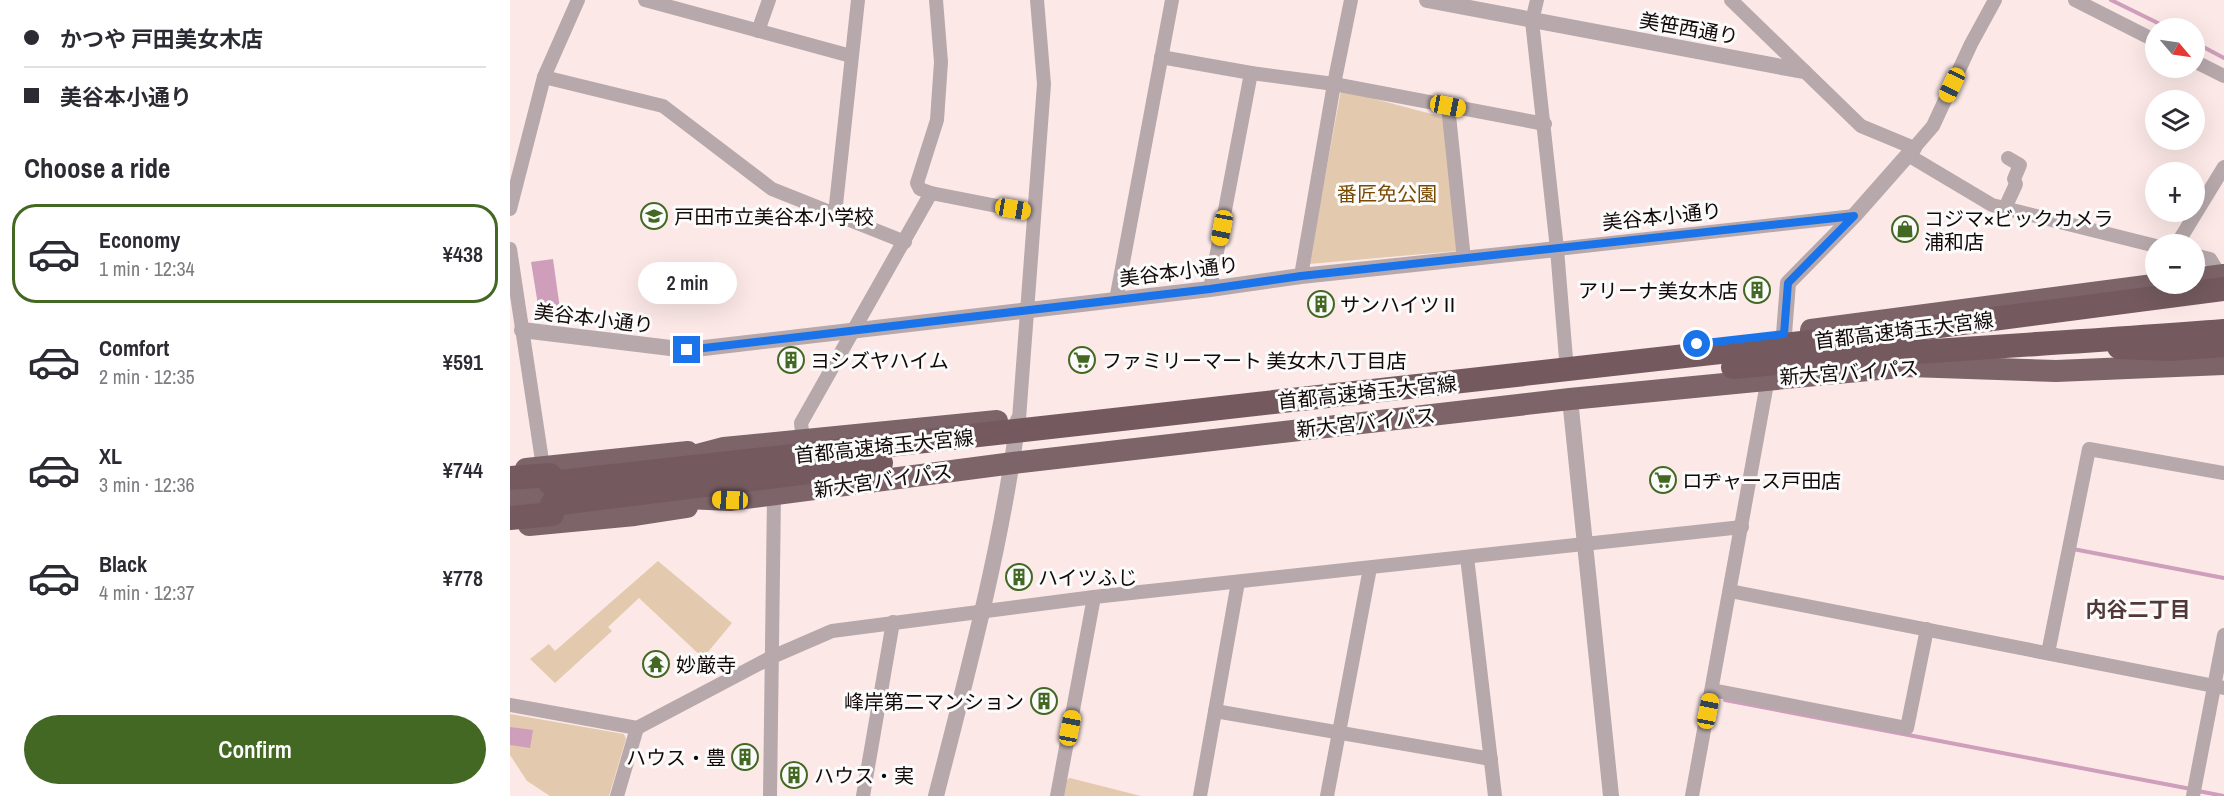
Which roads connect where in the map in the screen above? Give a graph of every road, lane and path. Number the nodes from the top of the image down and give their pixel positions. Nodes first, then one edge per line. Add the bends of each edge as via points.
1 (578, 0) edge
2 (645, 0) edge
3 (769, 0) edge
4 (858, 0) edge
5 (936, 0) edge
6 (1037, 0) edge
7 (1172, 0) edge
8 (1351, 0) edge
9 (1427, 0) edge
10 (1537, 0) edge
11 (1731, 0) edge
12 (1995, 0) edge
13 (2075, 0) edge
14 (1532, 21) junction
15 (758, 31) junction
16 (2145, 35) edge
17 (851, 56) junction
18 (1161, 57) junction
19 (2205, 66) edge
20 (1803, 71) junction
21 (1251, 73) junction
22 (2224, 76) edge
23 (544, 77) junction
24 (1334, 84) junction
25 (1448, 106) junction
26 (1545, 124) junction
27 (1911, 152) junction
28 (2008, 158) dead end
29 (2224, 167) edge
30 (514, 180) edge
31 (931, 193) junction
32 (510, 208) edge
33 (2005, 208) junction
34 (1033, 213) junction
35 (835, 214) junction
36 (1854, 216) junction
37 (2183, 234) edge
38 (905, 242) junction
39 (2145, 243) edge
40 (510, 249) edge
41 (1557, 249) junction
42 (2205, 258) edge
43 (1464, 259) junction
44 (1301, 276) junction
45 (2205, 279) edge
46 (2223, 280) edge
47 (2145, 286) edge
48 (1210, 289) junction
49 (1116, 300) junction
50 (1025, 311) junction
51 (854, 330) junction
52 (516, 331) edge
53 (2224, 331) edge
54 (1784, 334) junction
55 (2041, 345) junction
56 (2224, 345) edge
57 (1566, 359) junction
58 (2224, 364) edge
59 (1768, 378) junction
60 (1570, 399) junction
61 (1018, 419) junction
62 (803, 440) junction
63 (724, 448) junction
64 (854, 458) junction
65 (1013, 462) junction
66 (543, 467) junction
67 (510, 470) edge
68 (2224, 473) edge
69 (510, 478) edge
70 (510, 487) edge
71 (510, 494) edge
72 (774, 495) junction
73 (510, 500) edge
74 (730, 500) junction
75 (510, 508) edge
76 (510, 518) edge
77 (510, 527) edge
78 (1742, 527) junction
79 (1584, 544) junction
80 (1467, 557) junction
81 (1370, 568) junction
82 (1238, 582) junction
83 (1730, 591) junction
84 (1094, 597) junction
85 (984, 610) junction
86 (893, 622) junction
87 (1927, 629) junction
88 (2224, 634) edge
89 (2048, 653) junction
90 (772, 657) junction
91 (2219, 687) edge
92 (1712, 690) junction
93 (510, 705) edge
94 (1215, 711) junction
95 (637, 728) junction
96 (1339, 732) junction
97 (1491, 759) junction
98 (617, 796) edge
99 (770, 796) edge
100 (863, 796) edge
101 (936, 796) edge
102 (1057, 796) edge
103 (1200, 796) edge
104 (1327, 796) edge
105 (1495, 796) edge
106 (1611, 796) edge
107 (1692, 796) edge
108 (2193, 796) edge

1 - 23 street
2 - 15 street
3 - 15 street
4 - 17 street
5 - 31 street via 941,62 937,120 917,183 920,189
6 - 34 street via 1044,84
7 - 18 street
8 - 24 street
9 - 14 street, 美笹西通り
10 - 14 street
11 - 20 street
12 - 27 street via 1933,126
13 - 16 street
14 - 20 street, 美笹西通り
14 - 26 street
15 - 17 street
17 - 35 street
18 - 21 street
18 - 49 street
19 - 22 street
20 - 27 street via 1861,126
21 - 24 street
21 - 48 street
23 - 30 street
23 - 35 street via 663,106 772,189
24 - 25 street
24 - 44 street
25 - 26 street
25 - 43 street
26 - 41 street
27 - 33 street via 1992,205
27 - 36 street
28 - 33 street via 2020,165
29 - 37 street
30 - 32 street
31 - 34 street
31 - 38 street
33 - 39 street
34 - 50 street
35 - 38 street
36 - 41 street, 美谷本小通り
36 - 54 street via 1788,283
38 - 51 street
40 - 52 street
41 - 43 street, 美谷本小通り
41 - 57 street
42 - 46 street via 2210,259
43 - 44 street, 美谷本小通り
44 - 48 street, 美谷本小通り
45 - 46 highway
46 - 64 highway, 首都高速埼玉大宮線, bridge via 1855,336
47 - 54 highway, 新大宮バイパス
48 - 49 street, 美谷本小通り
49 - 50 street, 美谷本小通り
50 - 51 street, 美谷本小通り
50 - 61 street
51 - 52 street, 美谷本小通り via 687,350
51 - 62 street via 801,423
52 - 66 street
53 - 55 highway, 首都高速埼玉大宮線, bridge
54 - 57 highway, 新大宮バイパス
55 - 56 highway, bridge via 2170,349
55 - 64 highway, 首都高速埼玉大宮線, bridge via 1854,355
57 - 61 highway, 新大宮バイパス
58 - 59 highway, 新大宮バイパス via 2056,371 1910,366
59 - 60 highway, 新大宮バイパス
59 - 78 street
60 - 65 highway, 新大宮バイパス
60 - 79 street
61 - 62 highway, 新大宮バイパス
61 - 65 street
62 - 63 highway, 新大宮バイパス
63 - 66 highway
63 - 71 highway, 新大宮バイパス via 574,488
64 - 69 highway, bridge via 750,451
64 - 70 highway, 首都高速埼玉大宮線, bridge
64 - 75 highway, 首都高速埼玉大宮線, bridge
64 - 76 highway, bridge via 752,491
65 - 72 highway, 新大宮バイパス
65 - 85 street
66 - 67 highway
68 - 89 street via 2089,449
72 - 74 highway, 新大宮バイパス
72 - 90 street
73 - 74 highway, 新大宮バイパス via 574,494
74 - 77 highway via 635,515
78 - 79 street
78 - 83 street
79 - 80 street
79 - 106 street
80 - 81 street
80 - 97 street
81 - 82 street
81 - 96 street
82 - 84 street
82 - 94 street
83 - 87 street
83 - 92 street
84 - 85 street
84 - 102 street
85 - 86 street
85 - 101 street
86 - 90 street via 832,631
86 - 100 street
87 - 89 street
87 - 92 street via 1907,728
88 - 91 street
89 - 91 street
90 - 95 street
90 - 99 street
91 - 108 street
92 - 107 street
93 - 95 street
94 - 96 street
94 - 103 street
95 - 98 street
96 - 97 street
96 - 104 street
97 - 105 street

